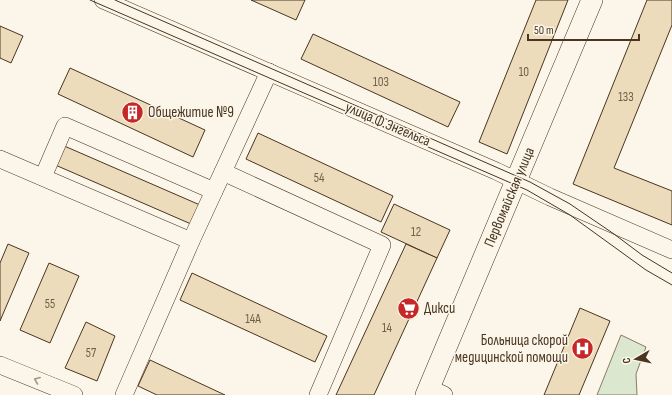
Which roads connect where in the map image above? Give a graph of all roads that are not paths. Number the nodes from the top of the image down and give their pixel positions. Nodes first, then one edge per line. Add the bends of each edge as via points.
1 (103, 0) edge
2 (592, 0) edge
3 (269, 72) junction
4 (0, 159) edge
5 (223, 172) junction
6 (43, 178) junction
7 (517, 180) junction
8 (214, 191) junction
9 (191, 241) junction
10 (672, 250) edge
11 (0, 365) edge
12 (433, 393) edge
13 (74, 395) edge
14 (124, 395) edge
15 (318, 395) edge

1 - 3 street, улица Ф.Энгельса
2 - 7 main road, Первомайская улица
3 - 5 street
3 - 7 street, улица Ф.Энгельса
4 - 6 street
5 - 8 street
5 - 15 street via 382,245
6 - 8 street via 65,126
6 - 9 street
7 - 10 street, улица Ф.Энгельса
7 - 12 main road, Первомайская улица
8 - 9 street
9 - 14 street
13 -> 11 street

